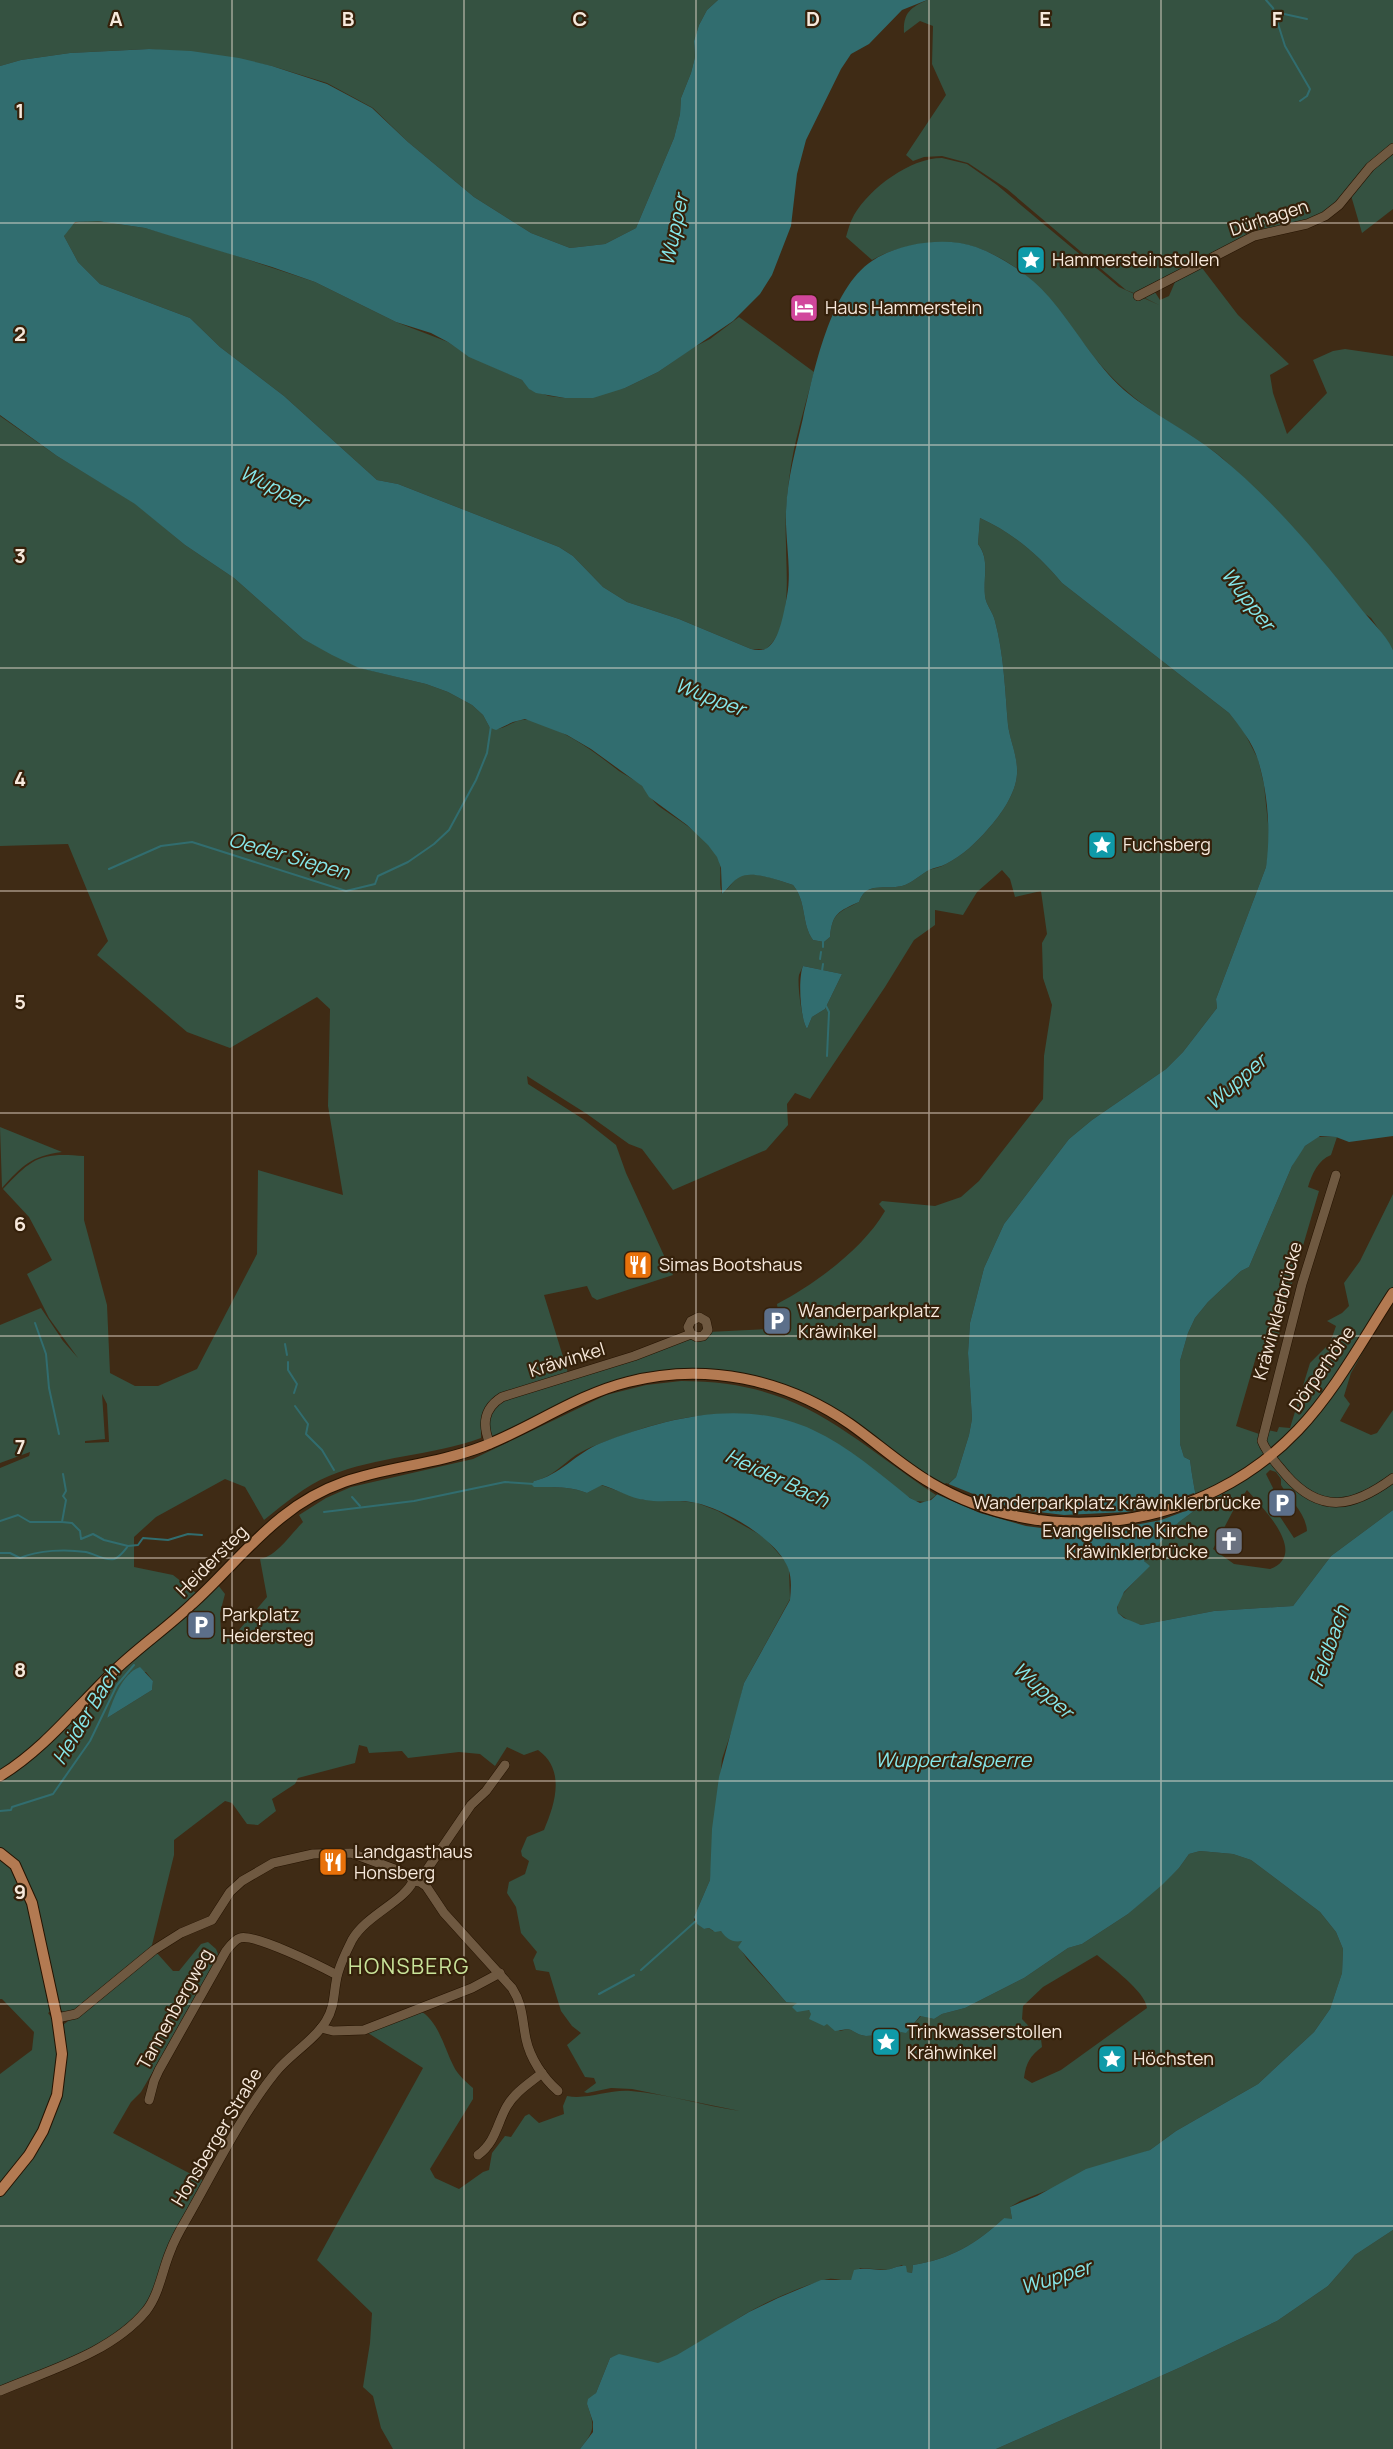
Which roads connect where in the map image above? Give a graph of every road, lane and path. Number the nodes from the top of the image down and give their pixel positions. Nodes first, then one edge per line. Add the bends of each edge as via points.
1 (1393, 148) edge
2 (1138, 296) dead end
3 (1336, 1175) dead end
4 (1393, 1293) edge
5 (691, 1334) dead end
6 (490, 1444) junction
7 (1270, 1456) junction
8 (918, 1474) joint
9 (1393, 1478) edge
10 (505, 1765) dead end
11 (0, 1776) edge
12 (0, 1853) edge
13 (413, 1881) junction
14 (500, 1973) junction
15 (337, 1975) junction
16 (57, 2018) junction
17 (321, 2028) junction
18 (542, 2073) junction
19 (558, 2091) dead end
20 (149, 2100) dead end
21 (478, 2155) dead end
22 (0, 2191) edge
23 (0, 2391) edge

1 - 2 street, Dürhagen via 1325,216 1254,236
3 - 7 street, Kräwinklerbrücke via 1263,1432 1262,1442
4 - 7 main road, Dörperhöhe via 1317,1407
5 - 6 street, Kräwinkel via 502,1397 485,1420
6 - 8 main road, Heidersteg via 617,1384 668,1375 710,1374 763,1383 816,1403
6 - 11 main road, Heidersteg via 347,1480 302,1502 267,1530 180,1616 118,1667 38,1749
7 - 8 main road, Dörperhöhe via 1196,1499 1163,1511 1096,1523 1025,1518 985,1507
7 - 9 street via 1302,1491 1325,1502 1357,1499
10 - 13 street, Honsberger Straße via 471,1805 424,1874
12 - 16 main road via 15,1865 32,1903
13 - 14 street via 426,1886 444,1913
13 - 15 street, Honsberger Straße via 360,1928
13 - 16 street via 408,1874 351,1853 313,1854 273,1863 230,1892 212,1920 154,1950 76,2014
14 - 17 street via 472,1988 364,2030
14 - 18 street via 520,2000 526,2041
15 - 17 street, Honsberger Straße via 334,2003
15 - 20 street, Tannenbergweg via 263,1942 246,1937 236,1940 159,2070
16 - 22 main road via 62,2054 57,2095 44,2131
17 - 23 street, Honsberger Straße via 275,2073 232,2139 183,2225 147,2310 102,2346
18 - 19 street
18 - 21 street via 513,2097 496,2134

